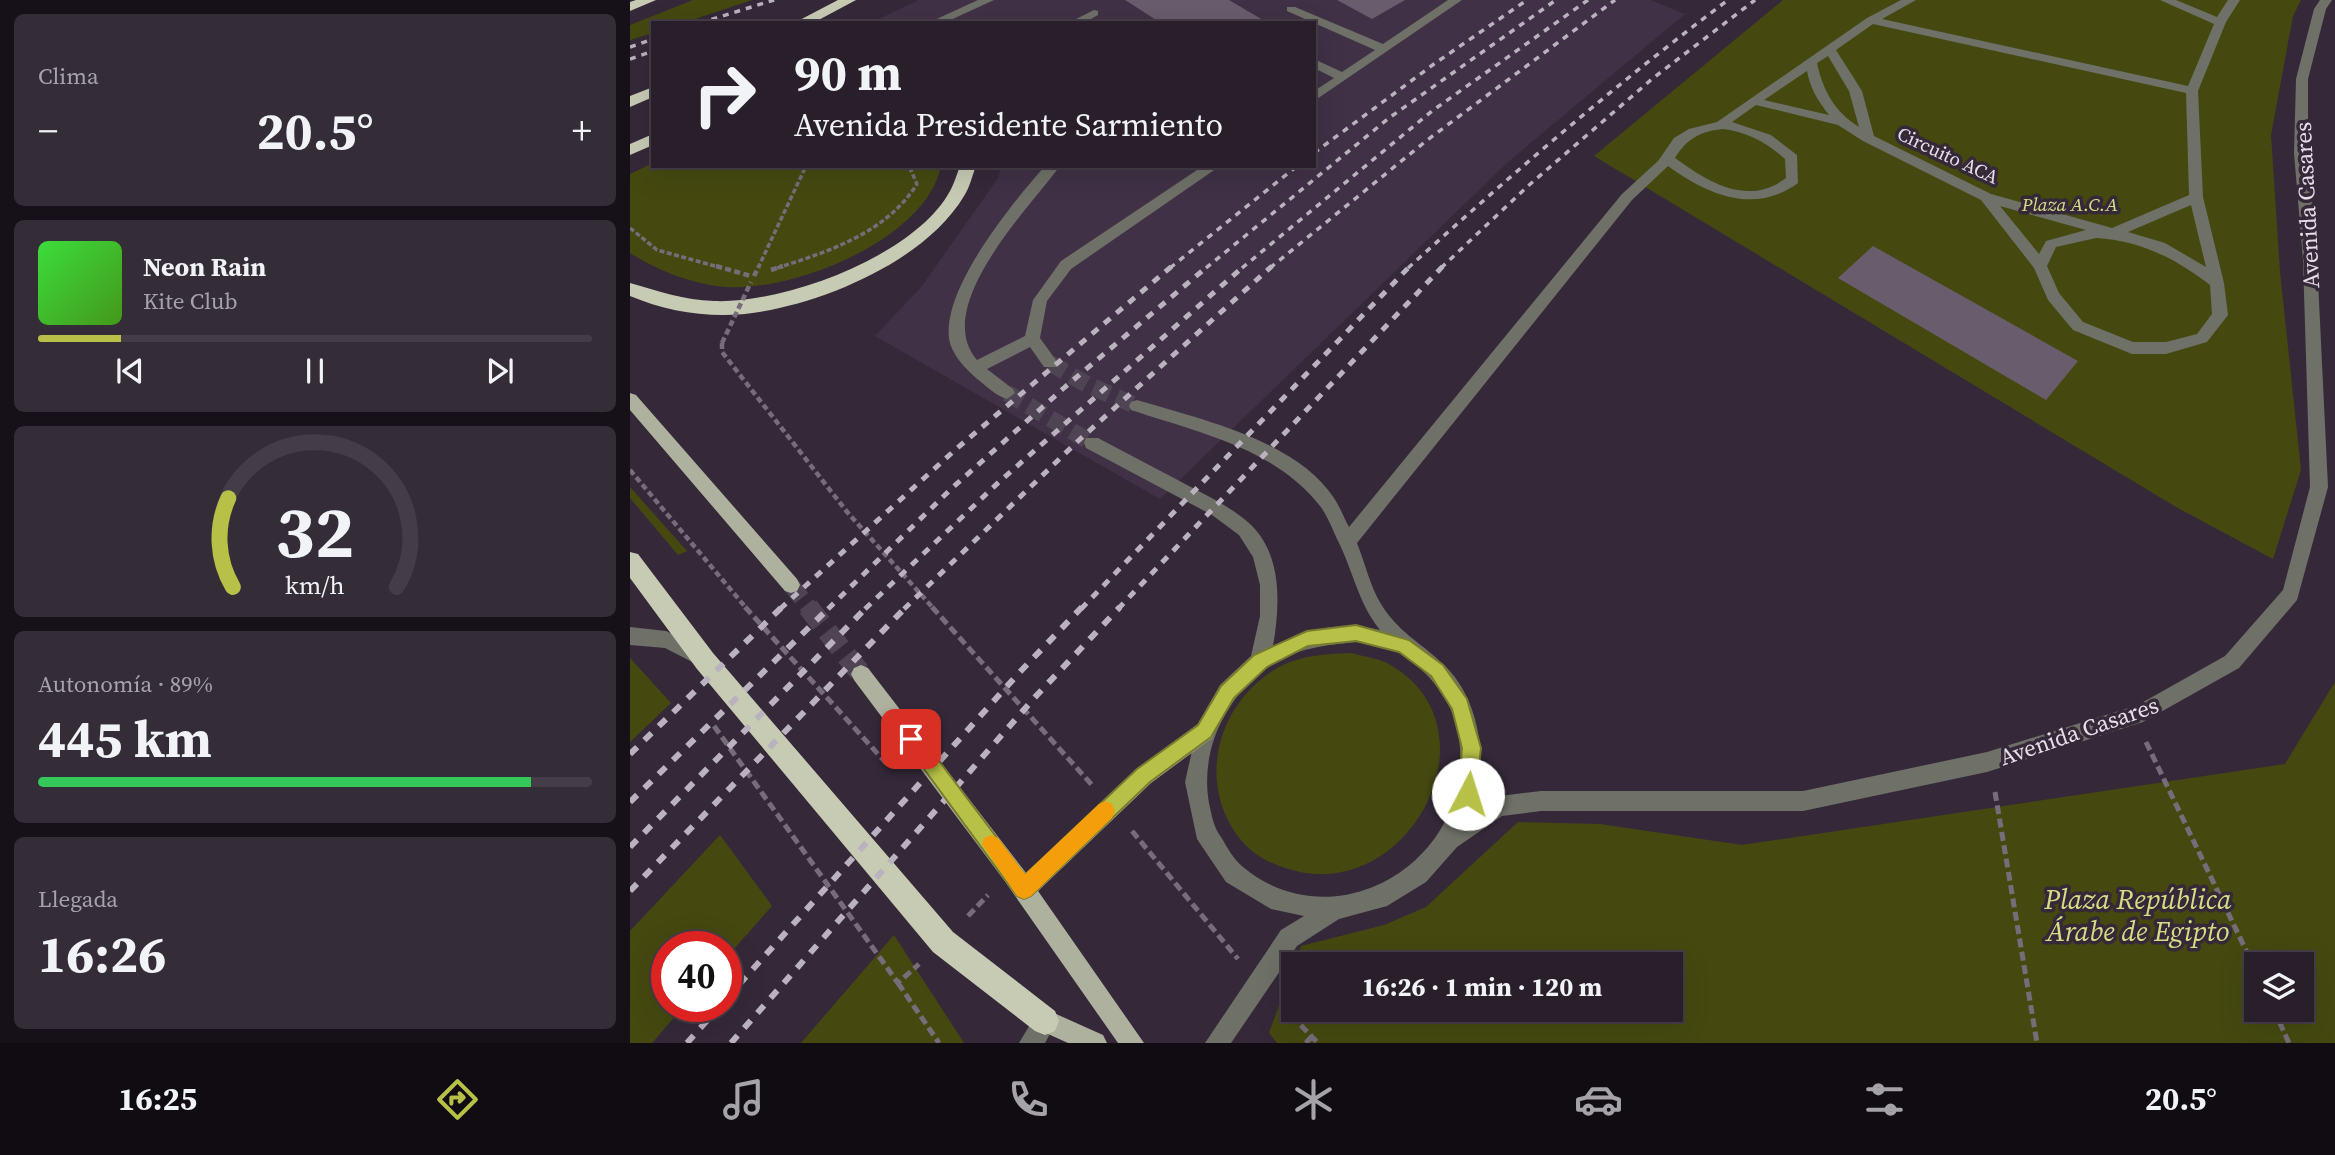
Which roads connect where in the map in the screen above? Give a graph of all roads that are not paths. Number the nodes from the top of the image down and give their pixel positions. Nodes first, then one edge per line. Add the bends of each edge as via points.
1 (649, 0) edge
2 (849, 0) edge
3 (988, 0) edge
4 (1456, 0) edge
5 (1910, 0) edge
6 (2166, 0) edge
7 (2234, 0) edge
8 (2326, 0) edge
9 (1287, 4) edge
10 (630, 7) edge
11 (1094, 13) dead end
12 (1871, 20) junction
13 (805, 21) edge
14 (939, 21) edge
15 (1078, 21) edge
16 (1291, 21) edge
17 (2220, 22) junction
18 (1384, 49) junction
19 (1829, 49) junction
20 (1811, 62) junction
21 (1316, 64) edge
22 (1343, 76) junction
23 (2192, 91) junction
24 (651, 92) edge
25 (1316, 96) edge
26 (630, 102) edge
27 (1754, 102) junction
28 (1722, 122) junction
29 (1842, 122) junction
30 (1868, 138) junction
31 (651, 140) edge
32 (630, 150) edge
33 (1668, 159) junction
34 (967, 168) edge
35 (1051, 168) edge
36 (1210, 168) edge
37 (1986, 197) junction
38 (2196, 197) junction
39 (2113, 233) junction
40 (2040, 266) junction
41 (2217, 283) junction
42 (630, 289) edge
43 (1032, 339) junction
44 (1050, 363) tunnel mouth
45 (974, 368) junction
46 (1007, 393) tunnel mouth
47 (630, 399) edge
48 (1137, 405) tunnel mouth
49 (1091, 443) tunnel mouth
50 (2327, 489) edge
51 (1348, 542) junction
52 (630, 561) edge
53 (791, 585) tunnel mouth
54 (630, 636) edge
55 (1403, 645) junction
56 (705, 661) junction
57 (1260, 661) junction
58 (861, 674) tunnel mouth
59 (1205, 731) junction
60 (1449, 839) junction
61 (1024, 889) junction
62 (1334, 909) junction
63 (1045, 1021) junction
64 (1031, 1043) edge
65 (1095, 1043) edge
66 (1132, 1043) edge
67 (1217, 1043) edge

1 - 10 highway
2 - 13 highway
3 - 14 street
4 - 18 street
5 - 12 street
6 - 17 street
7 - 17 street
8 - 50 street, Avenida Casares via 2302,79 2301,153
9 - 16 street
9 - 18 street
11 - 15 street
12 - 19 street
12 - 23 street
17 - 23 street
18 - 22 street
19 - 20 street
19 - 30 street via 1848,71 1861,100
20 - 27 street
20 - 29 street, Circuito ACA via 1824,101
21 - 22 street
22 - 25 street
23 - 38 street
24 - 26 highway
27 - 28 street
27 - 29 street
28 - 33 street via 1677,142
28 - 33 street via 1774,142 1791,158 1793,180 1774,192 1746,196 1716,190
29 - 30 street, Circuito ACA
30 - 37 street, Circuito ACA
31 - 32 highway
33 - 51 street via 1627,197
34 - 42 highway via 958,191 918,236 870,268 819,289 768,303 722,308 678,305
35 - 45 street via 984,257 965,291 957,317 957,340
36 - 43 street via 1066,265 1040,300
37 - 39 street, Circuito ACA
37 - 40 street
38 - 39 street
38 - 41 street
39 - 40 street via 2071,235 2051,244
39 - 41 street via 2158,245 2189,260
40 - 41 street via 2053,296 2078,326 2132,348 2166,348 2202,338 2220,315
43 - 44 street
43 - 45 street
45 - 46 street
47 - 53 main road
48 - 51 street via 1228,435 1278,459 1305,478 1327,502
49 - 57 street via 1218,510 1245,530 1261,555 1269,585 1269,616
50 - 60 street, Avenida Casares via 2291,594 2232,662 2155,708 1987,762 1803,801 1541,801 1499,806
51 - 55 street via 1373,608
52 - 56 highway
54 - 56 street via 669,639
55 - 57 street via 1356,633 1307,639
55 - 60 street via 1437,670 1460,705 1472,748 1468,794
56 - 63 highway via 943,942
57 - 59 street via 1227,692
58 - 61 main road
59 - 61 main road via 1144,776
59 - 62 street via 1195,782 1204,832 1234,874 1279,901
60 - 62 street via 1418,874 1379,898
61 - 66 main road
62 - 67 street via 1289,939
63 - 64 street
63 - 65 main road

